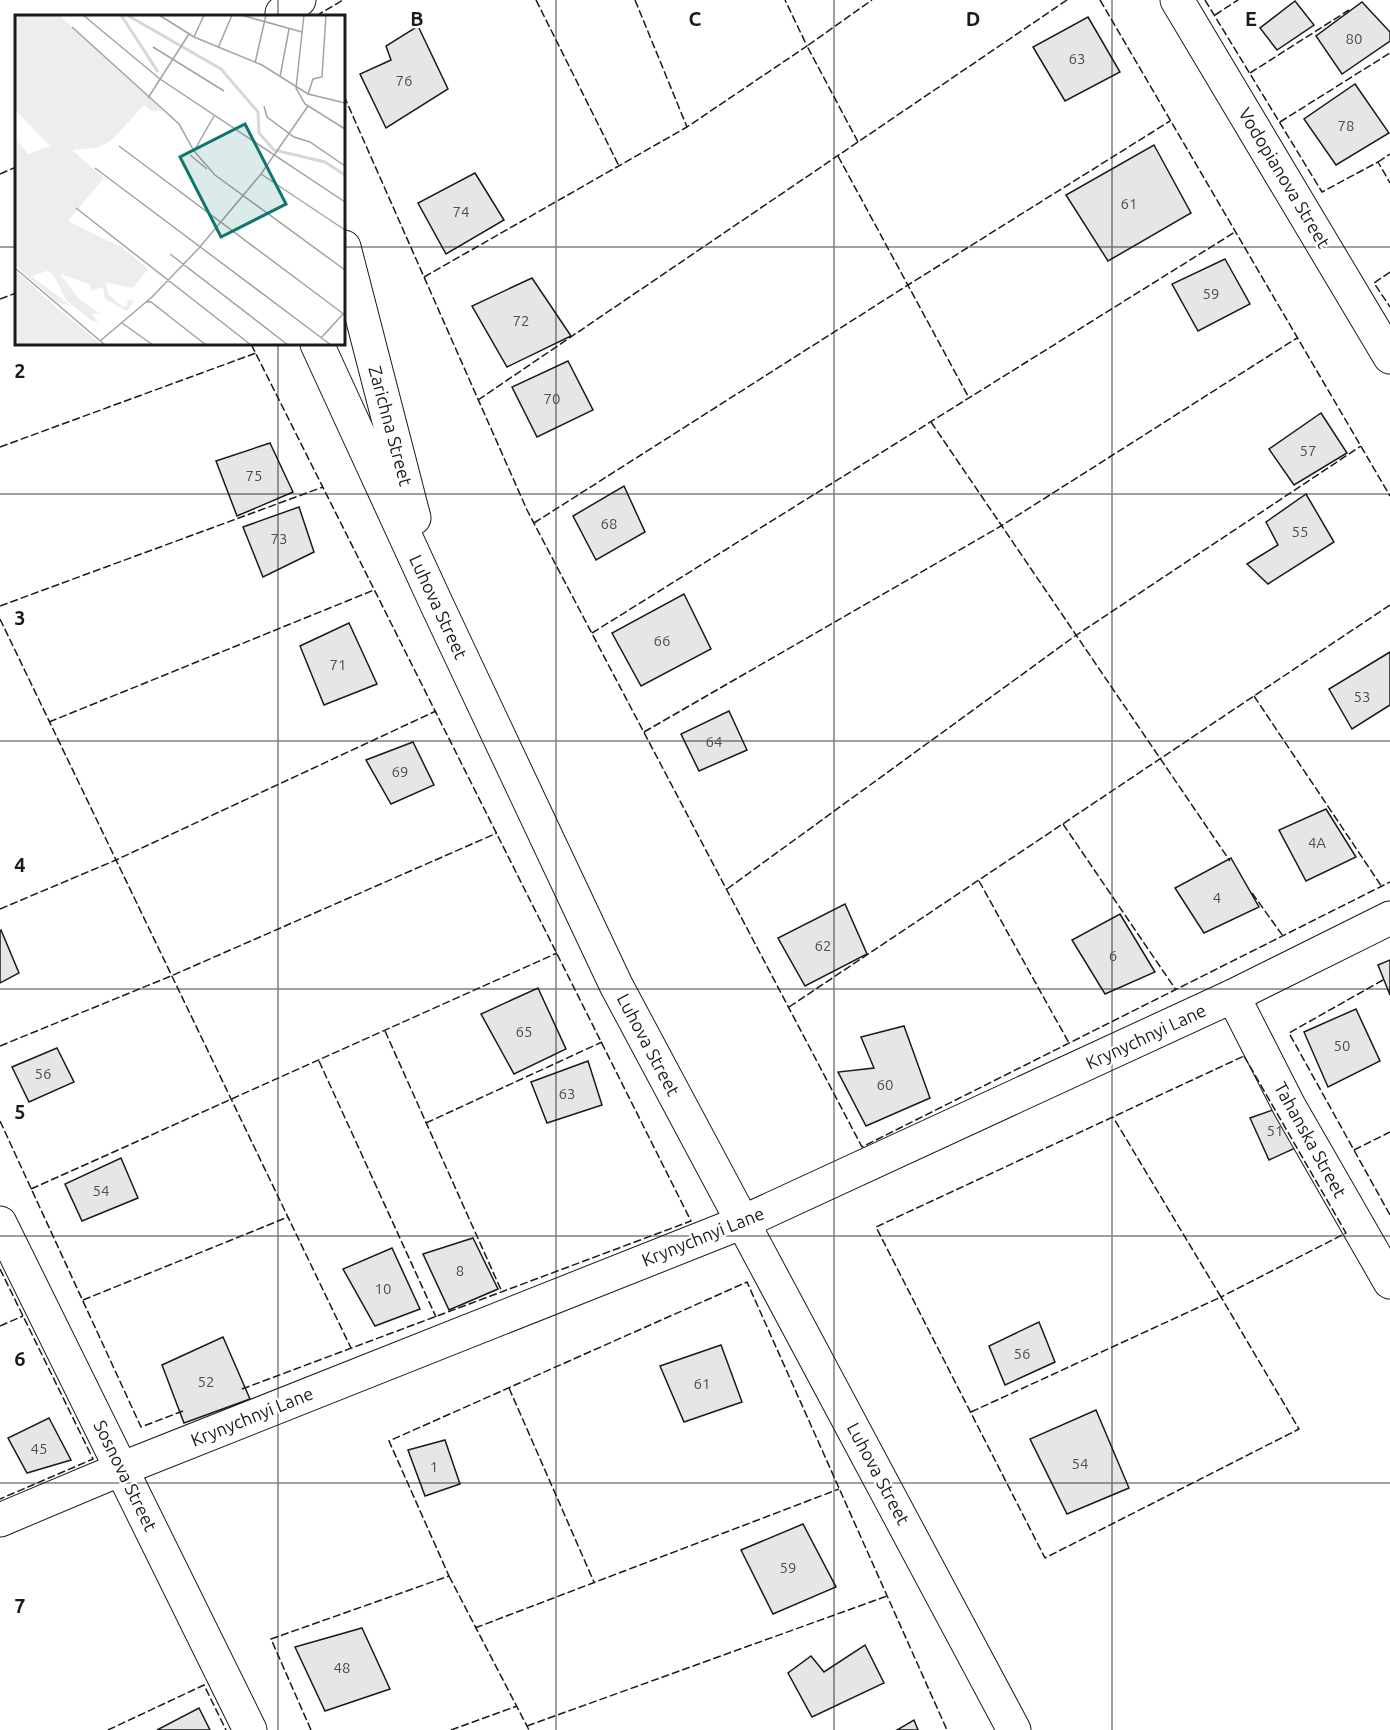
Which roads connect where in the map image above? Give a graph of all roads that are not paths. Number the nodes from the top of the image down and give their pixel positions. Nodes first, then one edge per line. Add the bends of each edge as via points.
1 (1177, 0) edge
2 (345, 251) edge
3 (317, 345) edge
4 (1390, 357) edge
5 (437, 605) junction
6 (1390, 918) edge
7 (1233, 996) junction
8 (743, 1222) junction
9 (0, 1223) edge
10 (1390, 1282) edge
11 (121, 1469) junction
12 (0, 1520) edge
13 (250, 1730) edge
14 (1014, 1730) edge

1 - 4 street, Vodopianova Street
2 - 5 street, Zarichna Street
3 - 5 street, Luhova Street
5 - 8 street, Luhova Street via 616,985
6 - 7 street, Krynychnyi Lane
7 - 8 street, Krynychnyi Lane
7 - 10 street, Tahanska Street via 1289,1106
8 - 11 street, Krynychnyi Lane
8 - 14 street, Luhova Street
9 - 11 street, Sosnova Street
11 - 12 street, Krynychnyi Lane
11 - 13 street, Sosnova Street

